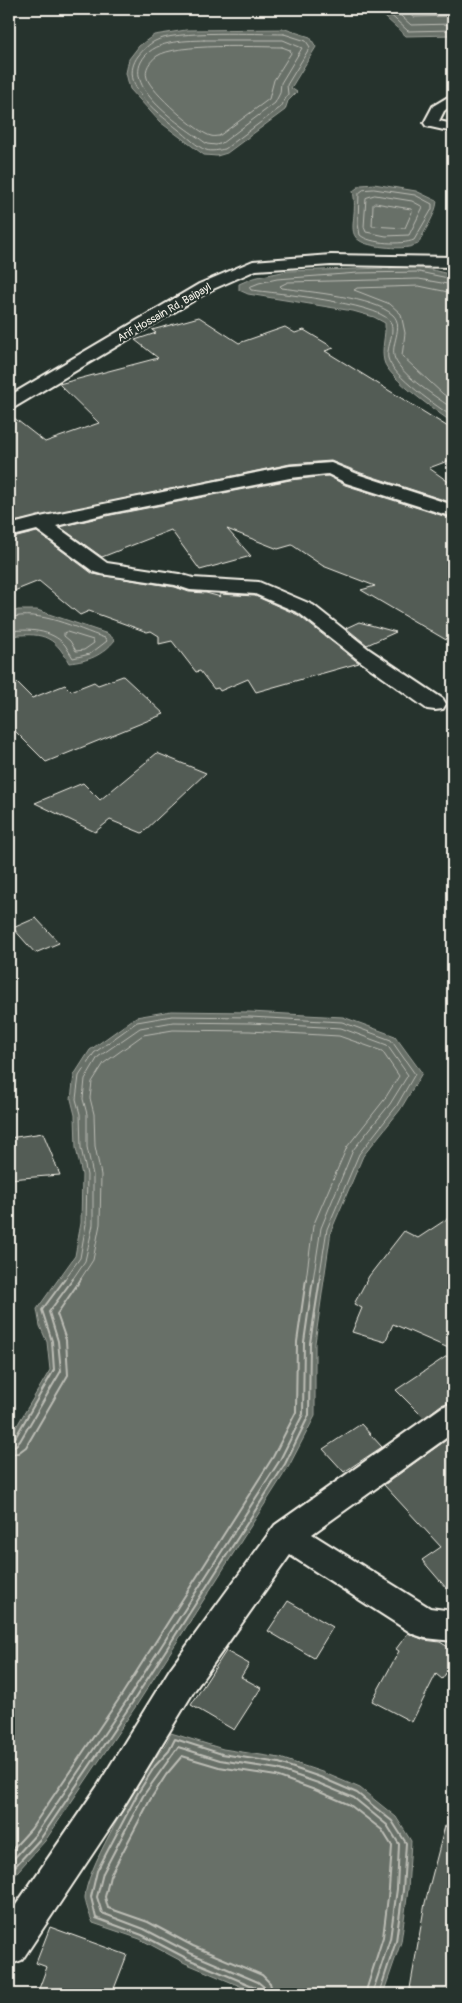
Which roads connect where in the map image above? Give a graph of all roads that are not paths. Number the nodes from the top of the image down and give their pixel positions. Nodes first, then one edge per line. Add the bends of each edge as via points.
1 (453, 98) edge
2 (453, 128) edge
3 (453, 262) edge
4 (9, 403) edge
5 (453, 511) edge
6 (40, 524) junction
7 (9, 531) edge
8 (435, 704) dead end
9 (453, 1416) edge
10 (286, 1535) junction
11 (453, 1626) edge
12 (9, 1947) edge

1 - 2 street via 438,109 430,123
3 - 4 street, Arif Hossain Rd, Baipayl via 331,260 253,266 205,287
5 - 6 street via 353,480 331,468 290,472
6 - 7 street
6 - 8 street via 101,568 190,584 243,586 268,591 306,609
9 - 10 street
10 - 11 street via 425,1623
10 - 12 street via 182,1680 109,1799

